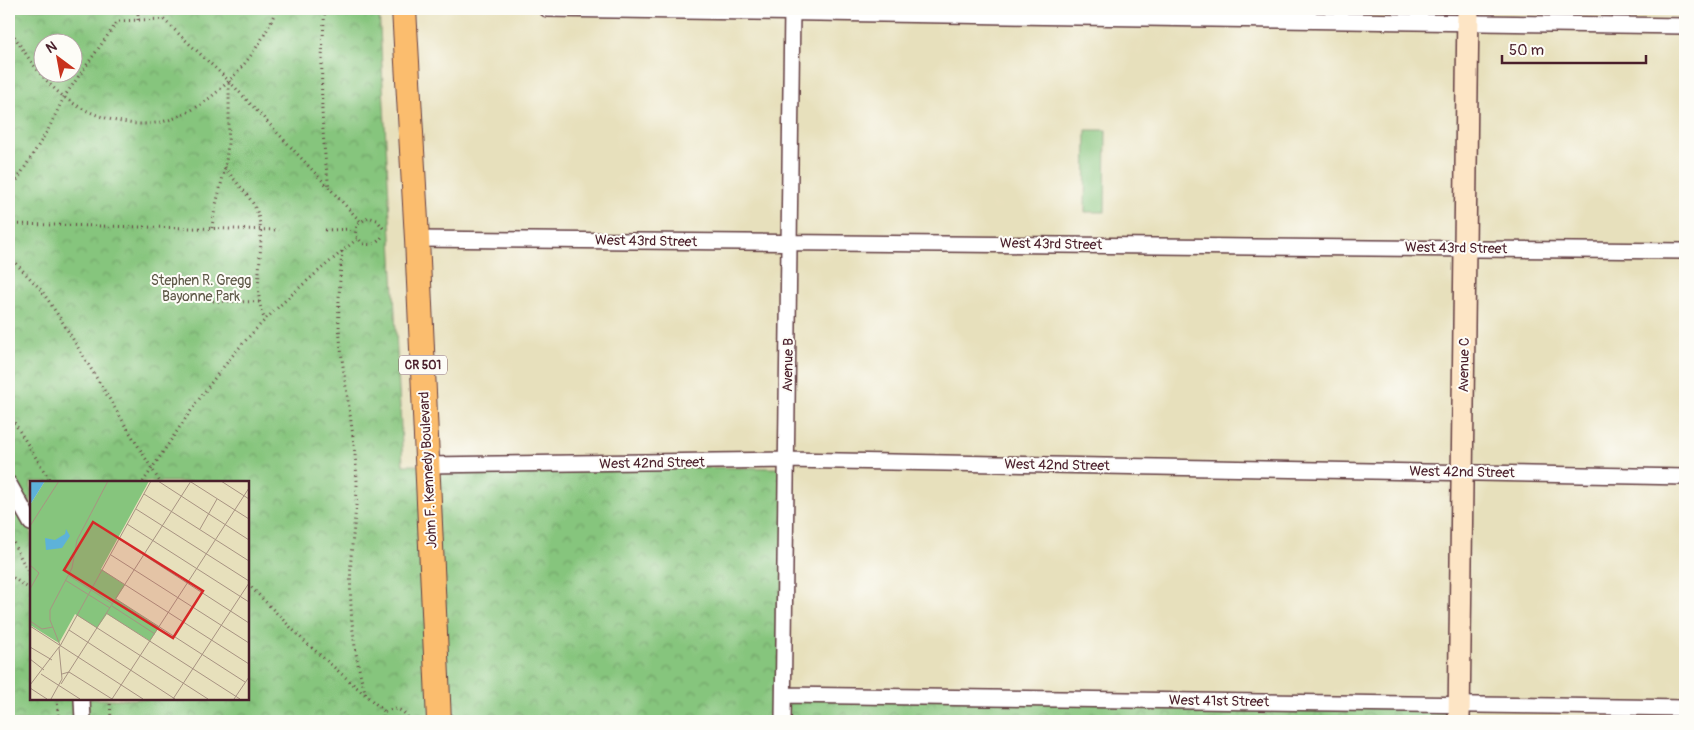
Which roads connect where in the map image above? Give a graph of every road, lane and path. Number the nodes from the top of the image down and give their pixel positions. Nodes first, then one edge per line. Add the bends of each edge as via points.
1 (138, 9) edge
2 (276, 9) edge
3 (325, 9) edge
4 (404, 9) edge
5 (546, 9) edge
6 (792, 11) edge
7 (1468, 16) edge
8 (138, 20) junction
9 (1685, 26) edge
10 (9, 28) edge
11 (229, 81) junction
12 (64, 97) junction
13 (225, 167) junction
14 (329, 188) junction
15 (9, 193) edge
16 (360, 221) junction
17 (9, 224) edge
18 (212, 228) junction
19 (384, 228) dead end
20 (261, 229) junction
21 (355, 229) junction
22 (279, 230) dead end
23 (325, 230) dead end
24 (384, 234) dead end
25 (357, 239) junction
26 (417, 239) junction
27 (789, 242) junction
28 (1465, 248) junction
29 (1685, 250) edge
30 (342, 251) junction
31 (9, 256) edge
32 (213, 301) dead end
33 (260, 302) junction
34 (265, 320) junction
35 (9, 414) edge
36 (787, 460) junction
37 (428, 465) junction
38 (151, 470) junction
39 (1463, 472) junction
40 (1685, 476) edge
41 (50, 481) edge
42 (144, 481) edge
43 (159, 481) edge
44 (9, 484) edge
45 (30, 521) edge
46 (9, 534) edge
47 (9, 575) edge
48 (30, 576) edge
49 (249, 585) edge
50 (30, 589) edge
51 (366, 695) junction
52 (784, 695) junction
53 (57, 700) edge
54 (82, 700) edge
55 (110, 700) edge
56 (1685, 708) edge
57 (386, 712) junction
58 (1459, 713) edge
59 (409, 719) dead end
60 (58, 721) edge
61 (83, 721) edge
62 (111, 721) edge
63 (381, 721) edge
64 (439, 721) edge
65 (783, 721) edge

1 - 8 path
2 - 11 path via 257,48
3 - 14 path via 320,79
4 - 26 main road, John F. Kennedy Boulevard / CR 501
5 - 6 street
6 - 7 street
6 - 27 street, Avenue B
7 - 9 street
7 - 28 main road, Avenue C
8 - 11 path via 164,19
8 - 12 path via 118,21
10 - 12 path via 38,72
11 - 12 path via 186,113 160,122 128,123 92,113
11 - 13 path
11 - 14 path
12 - 15 path via 44,138
13 - 18 path via 214,205
13 - 20 path via 250,199
14 - 16 path
16 - 19 path via 372,218
16 - 21 path
17 - 18 path
18 - 20 path
20 - 22 path
20 - 33 path
21 - 23 path
21 - 25 path
24 - 25 path via 371,245
25 - 30 path
26 - 27 street, West 43rd Street
26 - 37 main road, John F. Kennedy Boulevard / CR 501
27 - 28 street, West 43rd Street
27 - 36 street, Avenue B
28 - 29 street, West 43rd Street
28 - 39 main road, Avenue C
30 - 34 path
30 - 51 path via 340,337 357,482 350,593 352,635
31 - 38 path via 42,291 60,318
32 - 33 path
33 - 34 path
34 - 38 path via 180,426
35 - 41 path
36 - 37 street, West 42nd Street
36 - 39 street, West 42nd Street
36 - 52 street, Avenue B
37 - 64 main road, John F. Kennedy Boulevard / CR 501
38 - 42 path
38 - 43 path
39 - 40 street, West 42nd Street
39 - 58 main road, Avenue C
44 - 45 street
46 - 48 path
47 - 50 path
49 - 51 path via 304,641
51 - 57 path
52 - 58 street, West 41st Street
52 - 65 street, Avenue B
53 - 60 path
54 - 61 street
55 - 62 path
56 - 58 street, West 41st Street
57 - 59 path via 398,709
57 - 63 path

